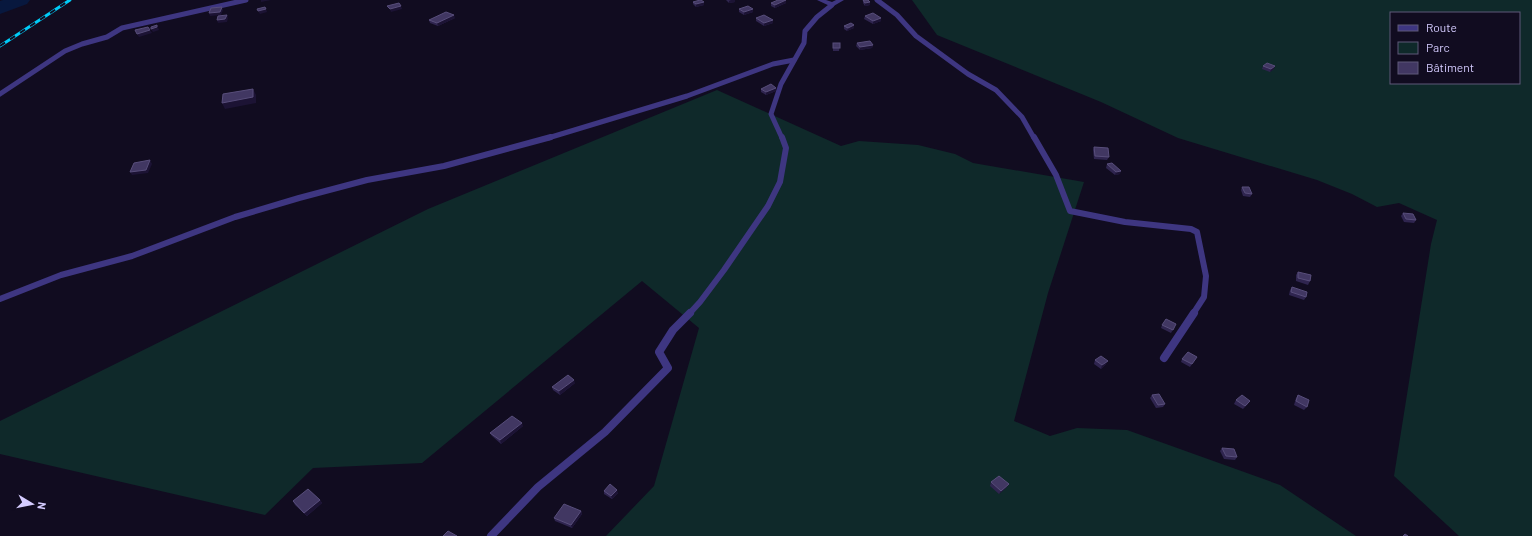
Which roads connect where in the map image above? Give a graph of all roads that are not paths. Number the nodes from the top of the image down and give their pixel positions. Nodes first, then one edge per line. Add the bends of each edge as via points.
1 (246, 0) edge
2 (820, 0) edge
3 (841, 0) edge
4 (877, 0) edge
5 (832, 5) junction
6 (794, 60) junction
7 (0, 94) edge
8 (0, 299) edge
9 (1164, 358) dead end
10 (491, 536) edge

1 - 7 lane via 122,28 105,38 65,51
2 - 5 street
3 - 5 street
4 - 9 lane via 897,15 916,36 1007,100 1022,118 1056,175 1070,211 1197,232 1206,276 1204,297
5 - 6 lane via 805,31 804,43
6 - 8 lane via 773,64 687,96 532,143 444,166 367,180 235,217 132,256 61,275
6 - 10 lane via 781,84 771,114 786,148 780,182 768,206 724,270 700,302 673,330 659,352 668,368 605,432 538,487

